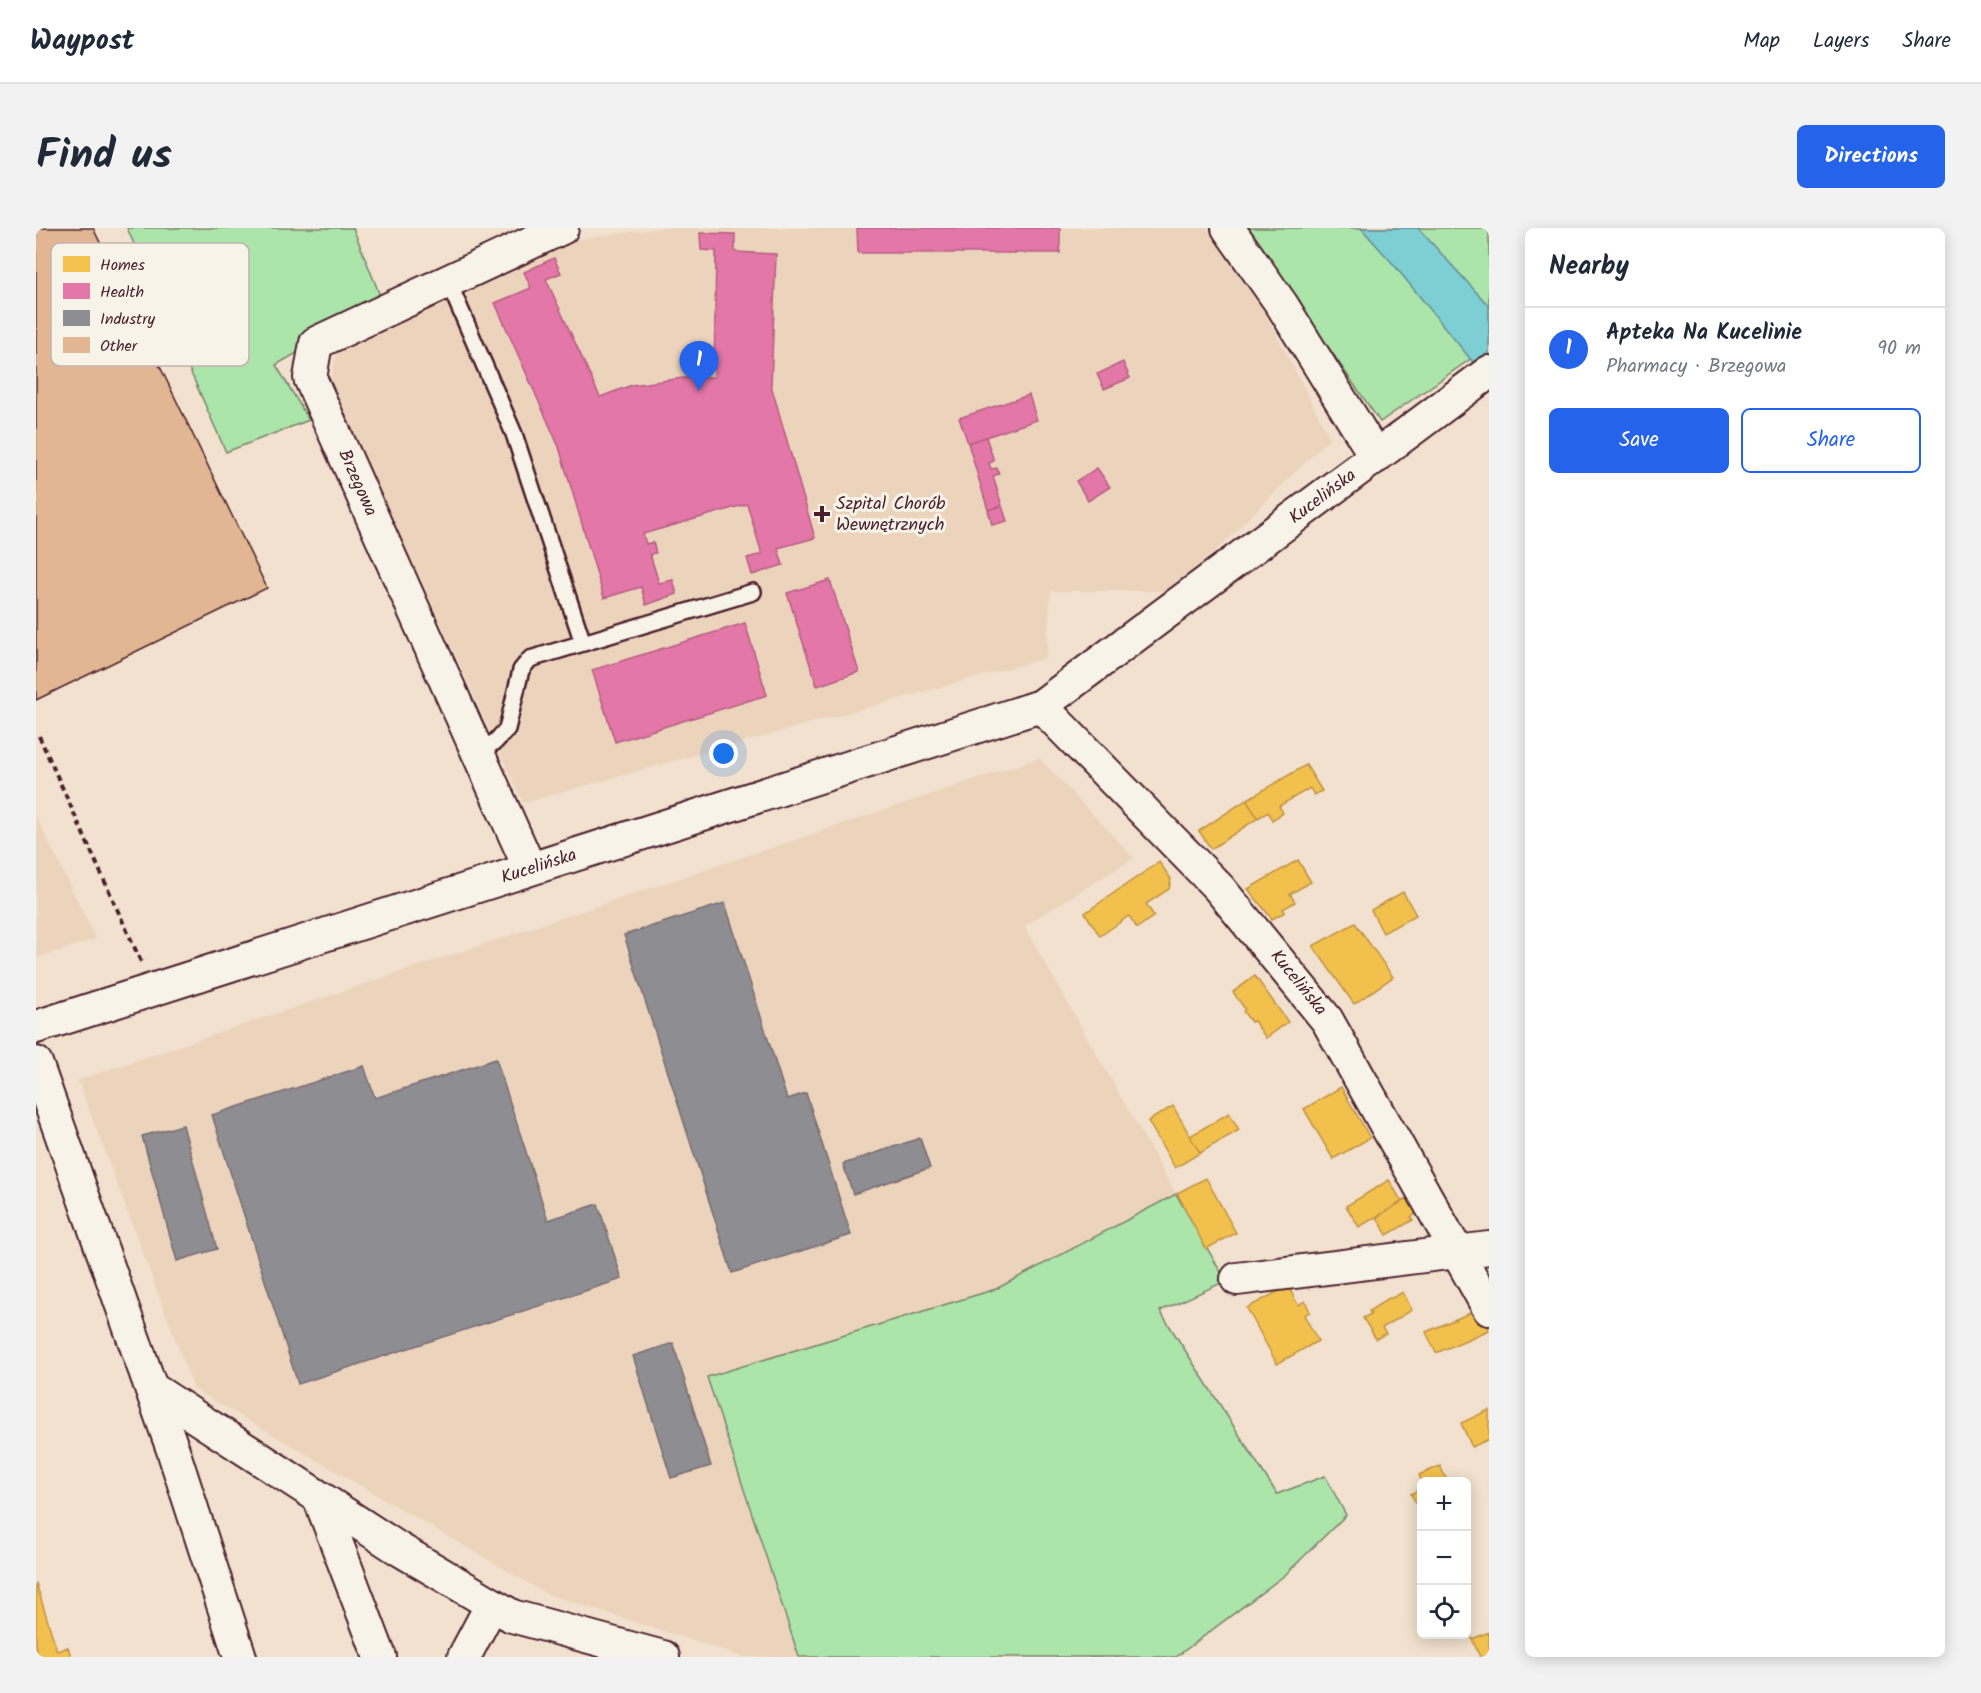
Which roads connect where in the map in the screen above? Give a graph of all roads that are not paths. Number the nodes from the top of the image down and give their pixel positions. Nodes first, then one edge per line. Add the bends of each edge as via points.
1 (562, 228) edge
2 (1228, 228) edge
3 (448, 281) junction
4 (1489, 372) edge
5 (1376, 457) junction
6 (753, 592) dead end
7 (583, 643) junction
8 (1041, 706) junction
9 (477, 751) junction
10 (530, 869) junction
11 (36, 1027) edge
12 (36, 1063) edge
13 (1489, 1248) edge
14 (1457, 1251) junction
15 (1237, 1279) dead end
16 (1489, 1309) edge
17 (151, 1388) junction
18 (319, 1497) junction
19 (492, 1605) junction
20 (240, 1657) edge
21 (380, 1657) edge
22 (464, 1657) edge
23 (663, 1657) edge

1 - 3 street, Brzegowa
2 - 5 street via 1282,305
3 - 7 lane via 514,434
3 - 9 street, Brzegowa via 316,343 310,378
4 - 5 street, Kucelińska
5 - 8 street, Kucelińska
6 - 7 lane
7 - 9 lane via 530,659 521,670 507,729 495,742
8 - 10 street, Kucelińska
8 - 14 street, Kucelińska via 1220,888 1327,1020
9 - 10 street, Brzegowa
10 - 11 street, Kucelińska
12 - 17 street
13 - 14 street
14 - 15 street
14 - 16 street, Kucelińska
17 - 18 street
17 - 20 street
18 - 19 street
18 - 21 street
19 - 22 street
19 - 23 street via 512,1616

